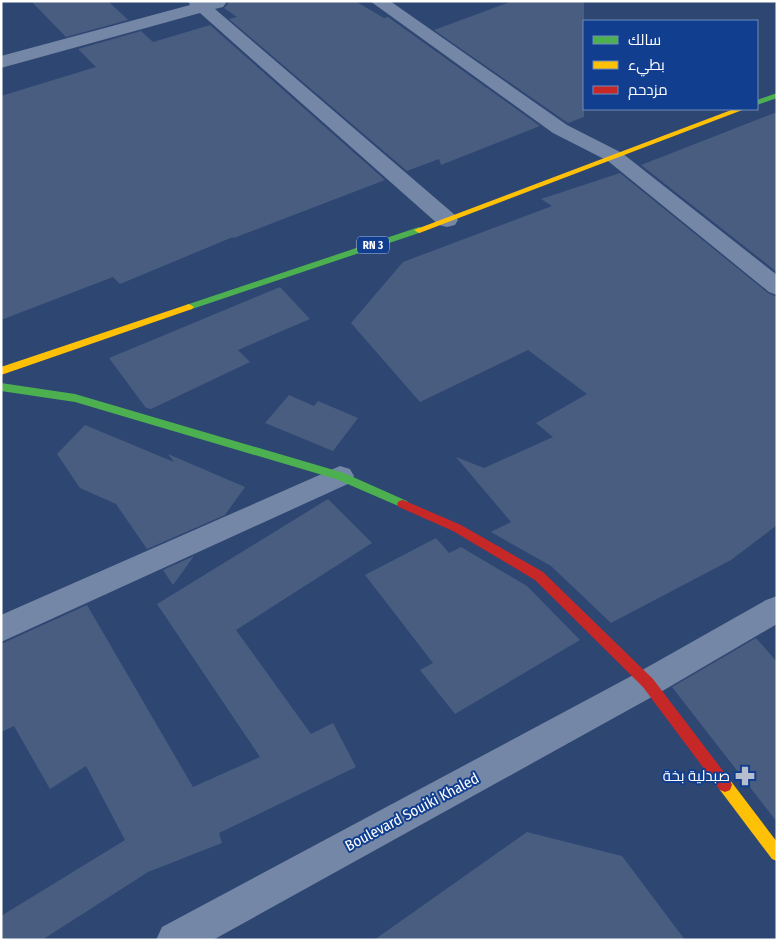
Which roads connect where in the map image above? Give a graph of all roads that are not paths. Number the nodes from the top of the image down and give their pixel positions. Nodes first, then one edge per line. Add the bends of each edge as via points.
1 (224, 1) edge
2 (378, 1) edge
3 (199, 4) edge
4 (1, 62) edge
5 (777, 95) edge
6 (758, 103) edge
7 (738, 110) edge
8 (616, 157) junction
9 (447, 220) junction
10 (777, 287) edge
11 (1, 371) edge
12 (1, 387) edge
13 (340, 476) junction
14 (777, 609) edge
15 (1, 629) edge
16 (648, 683) junction
17 (777, 854) edge
18 (175, 940) edge

1 - 3 street
2 - 8 street via 560,129
3 - 4 street
3 - 9 street
5 - 6 main road
7 - 8 main road, RN 3
8 - 9 main road, RN 3
8 - 10 street
9 - 11 main road, RN 3
12 - 13 main road via 75,398
13 - 15 street
13 - 16 main road via 457,528 538,576
14 - 16 street, Boulevard Souiki Khaled
16 - 17 main road
16 - 18 street, Boulevard Souiki Khaled

